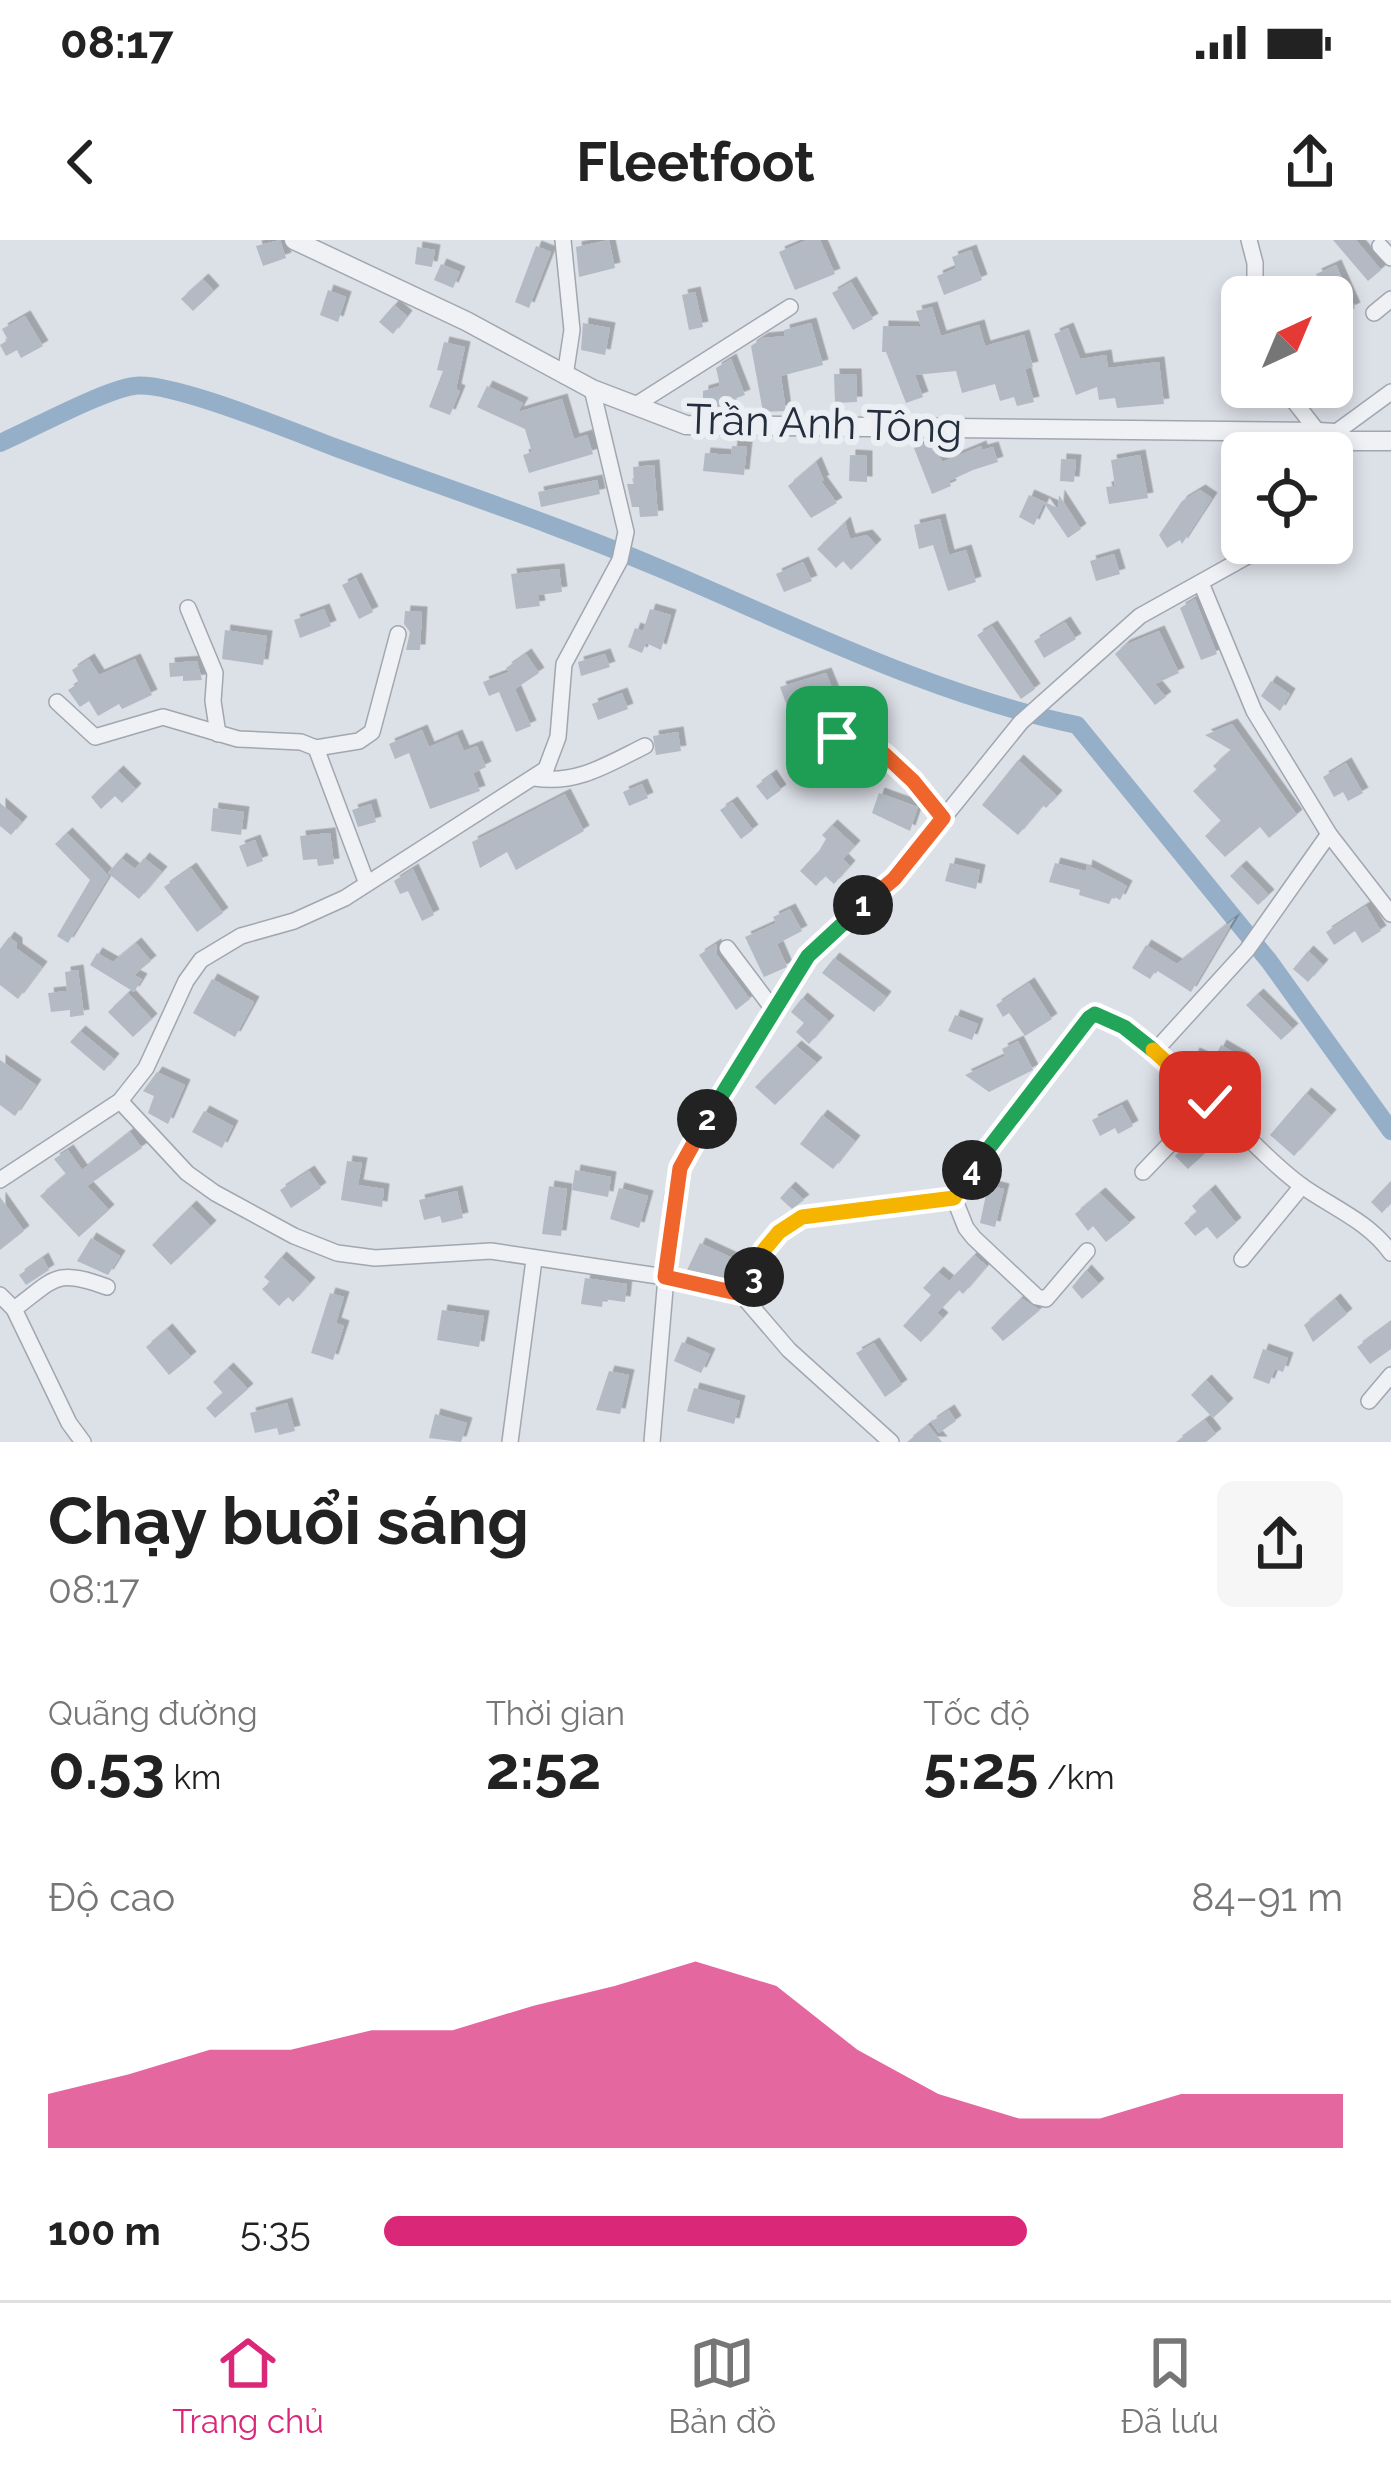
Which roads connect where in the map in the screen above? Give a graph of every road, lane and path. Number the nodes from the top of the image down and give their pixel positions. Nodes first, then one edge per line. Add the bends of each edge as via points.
1 (294, 240) edge
2 (562, 240) edge
3 (1249, 240) edge
4 (1255, 276) edge
5 (1391, 299) edge
6 (790, 307) dead end
7 (1374, 313) dead end
8 (566, 376) junction
9 (592, 388) junction
10 (1391, 392) edge
11 (634, 406) junction
12 (1304, 408) edge
13 (1329, 432) edge
14 (1336, 432) edge
15 (1221, 433) edge
16 (1353, 437) edge
17 (1391, 441) edge
18 (1234, 564) edge
19 (1201, 583) junction
20 (188, 608) dead end
21 (398, 634) dead end
22 (57, 702) dead end
23 (218, 734) junction
24 (837, 737) dead end
25 (645, 746) dead end
26 (316, 748) junction
27 (535, 778) junction
28 (943, 818) junction
29 (1329, 834) junction
30 (366, 881) junction
31 (1391, 914) edge
32 (727, 948) dead end
33 (772, 1009) junction
34 (1155, 1051) junction
35 (120, 1101) junction
36 (1210, 1102) junction
37 (1143, 1172) dead end
38 (0, 1180) edge
39 (1302, 1186) junction
40 (954, 1198) junction
41 (1087, 1251) dead end
42 (1391, 1253) edge
43 (1242, 1258) dead end
44 (535, 1260) junction
45 (665, 1277) junction
46 (107, 1287) dead end
47 (741, 1294) junction
48 (0, 1295) edge
49 (14, 1309) junction
50 (1391, 1375) edge
51 (1369, 1401) dead end
52 (83, 1442) edge
53 (510, 1442) edge
54 (652, 1442) edge
55 (891, 1442) edge

1 - 8 street, Trần Anh Tông
2 - 8 street via 572,330
3 - 4 street
5 - 7 street
6 - 11 street
8 - 9 street, Trần Anh Tông
9 - 11 street, Trần Anh Tông
9 - 27 street via 626,532 568,653 555,752
10 - 14 street
11 - 15 street, Trần Anh Tông via 686,425
12 - 13 street
16 - 17 street, Trần Anh Tông
18 - 19 street
19 - 28 street via 1141,616 1028,717
19 - 29 street via 1254,710
20 - 23 street via 215,673
21 - 26 street via 372,732
22 - 23 street via 95,737 163,717
23 - 26 street
24 - 28 street via 855,762 884,754
25 - 27 street via 584,776
26 - 30 street
27 - 30 street
28 - 33 street via 894,879 808,956
29 - 31 street
29 - 34 street via 1247,950
30 - 35 street via 345,898 241,936 200,961 146,1068
32 - 33 street
33 - 45 street via 680,1168
34 - 36 street
34 - 40 street via 1106,1017 1089,1018
35 - 38 street
35 - 44 street via 187,1173 337,1253 491,1251
36 - 37 street
36 - 39 street
39 - 42 street via 1363,1223
39 - 43 street
40 - 41 street via 974,1238 1037,1297 1046,1299
40 - 47 street via 802,1217 764,1250
44 - 45 street
44 - 53 street
45 - 47 street
45 - 54 street
46 - 49 street via 59,1276
47 - 55 street via 789,1350
48 - 49 street
49 - 52 street
50 - 51 street

